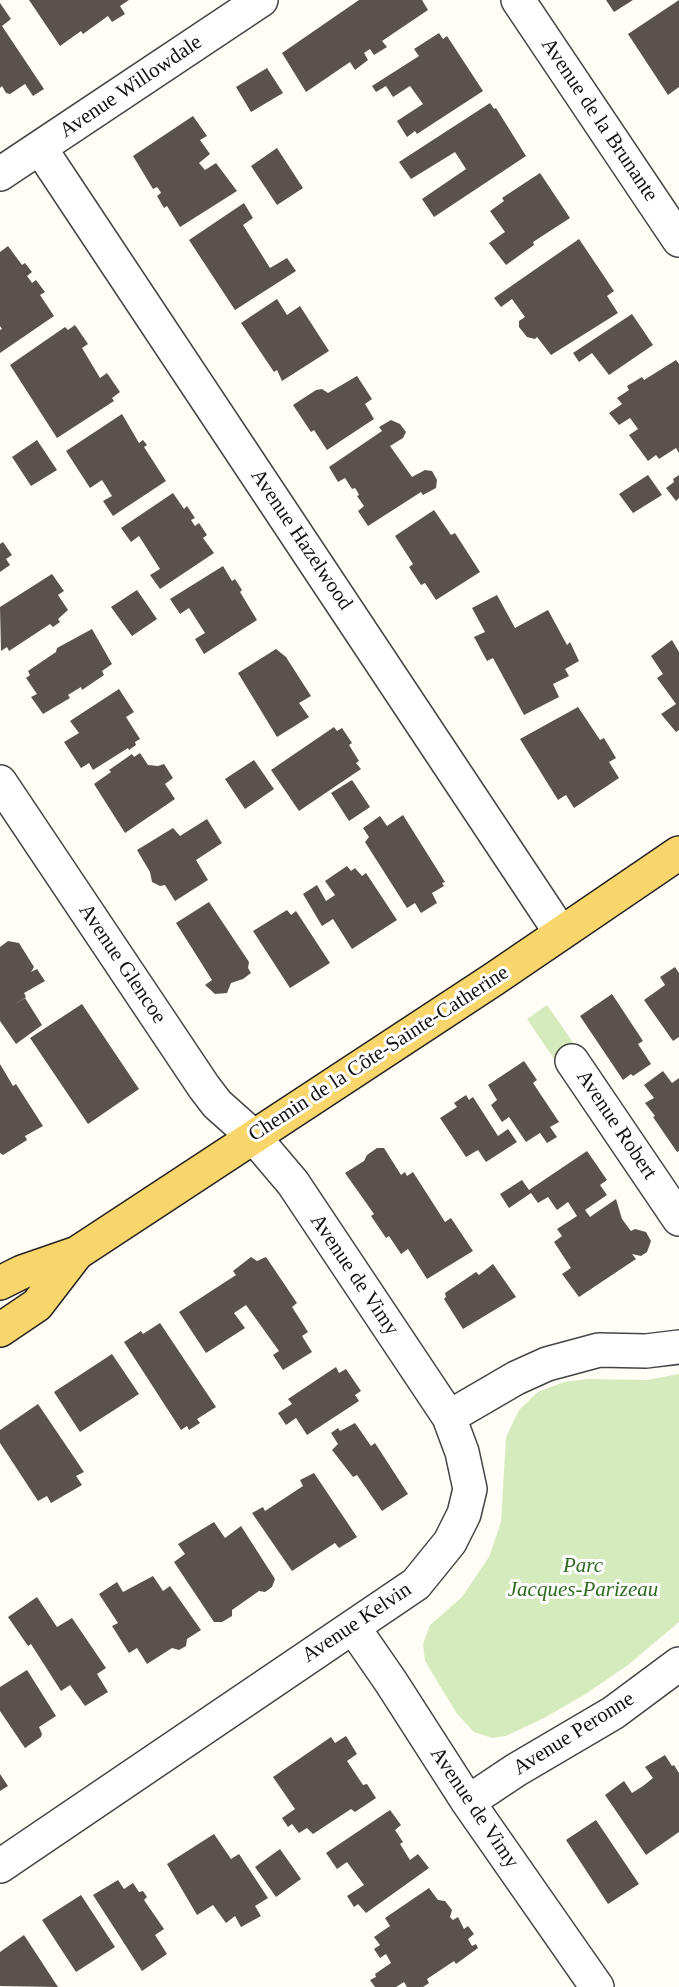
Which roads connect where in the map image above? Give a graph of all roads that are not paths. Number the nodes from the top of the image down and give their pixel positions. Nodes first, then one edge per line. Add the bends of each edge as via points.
1 (261, 0) edge
2 (518, 0) edge
3 (40, 148) junction
4 (0, 174) edge
5 (679, 240) edge
6 (0, 782) edge
7 (679, 853) edge
8 (561, 933) junction
9 (572, 1061) dead end
10 (254, 1137) junction
11 (679, 1220) edge
12 (77, 1253) junction
13 (0, 1283) edge
14 (0, 1330) edge
15 (679, 1347) edge
16 (449, 1417) junction
17 (353, 1627) junction
18 (679, 1664) edge
19 (468, 1802) junction
20 (0, 1866) edge
21 (597, 1987) edge

1 - 3 street, Avenue Willowdale
2 - 5 street, Avenue de la Brunante
3 - 4 street, Avenue Willowdale
3 - 8 street, Avenue Hazelwood
6 - 10 street, Avenue Glencoe via 204,1087
7 - 8 main road, Chemin de la Côte-Sainte-Catherine
8 - 10 main road, Chemin de la Côte-Sainte-Catherine
9 - 11 street, Avenue Robert
10 - 12 main road, Chemin de la Côte-Sainte-Catherine
10 - 16 street, Avenue de Vimy via 293,1183
12 - 13 main road, Chemin de la Côte-Sainte-Catherine
12 - 14 main road, Chemin de la Côte-Sainte-Catherine via 37,1305
15 - 16 street via 599,1350 547,1364
16 - 17 street, Avenue Kelvin via 470,1489 464,1514 450,1542 416,1584
17 - 19 street, Avenue de Vimy
17 - 20 street, Avenue Kelvin
18 - 19 street, Avenue Peronne via 613,1713
19 - 21 street, Avenue de Vimy

